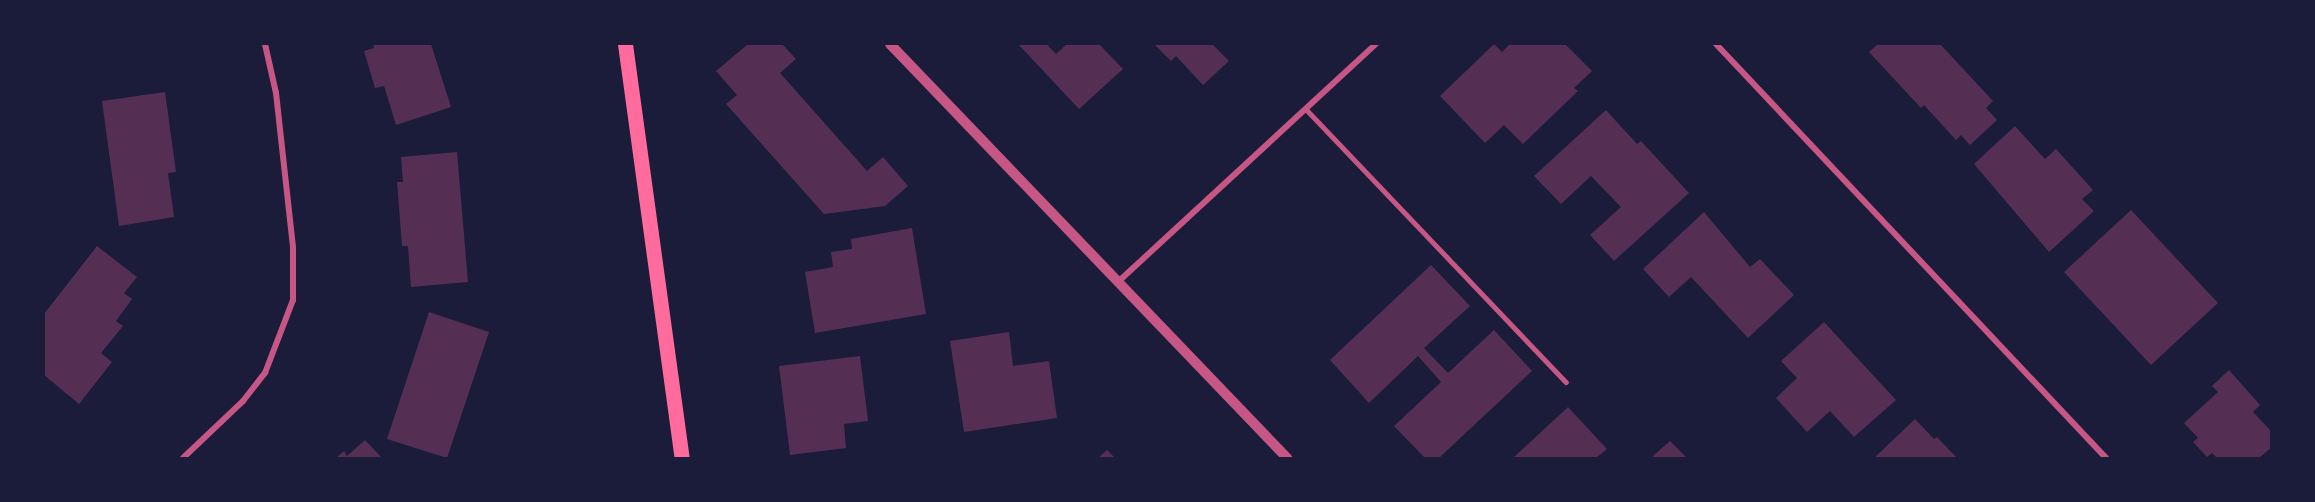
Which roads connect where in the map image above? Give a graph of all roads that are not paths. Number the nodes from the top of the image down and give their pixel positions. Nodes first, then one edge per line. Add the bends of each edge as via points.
1 (265, 44) edge
2 (626, 44) edge
3 (890, 44) edge
4 (1376, 44) edge
5 (1716, 44) edge
6 (1306, 109) junction
7 (1119, 281) junction
8 (1566, 382) dead end
9 (183, 459) edge
10 (682, 459) edge
11 (1287, 459) edge
12 (2106, 459) edge

1 - 9 street via 276,93 294,247 293,300 265,373 243,401
2 - 10 main road
3 - 7 street
4 - 6 street
5 - 12 street
6 - 7 street
6 - 8 lane
7 - 11 street

